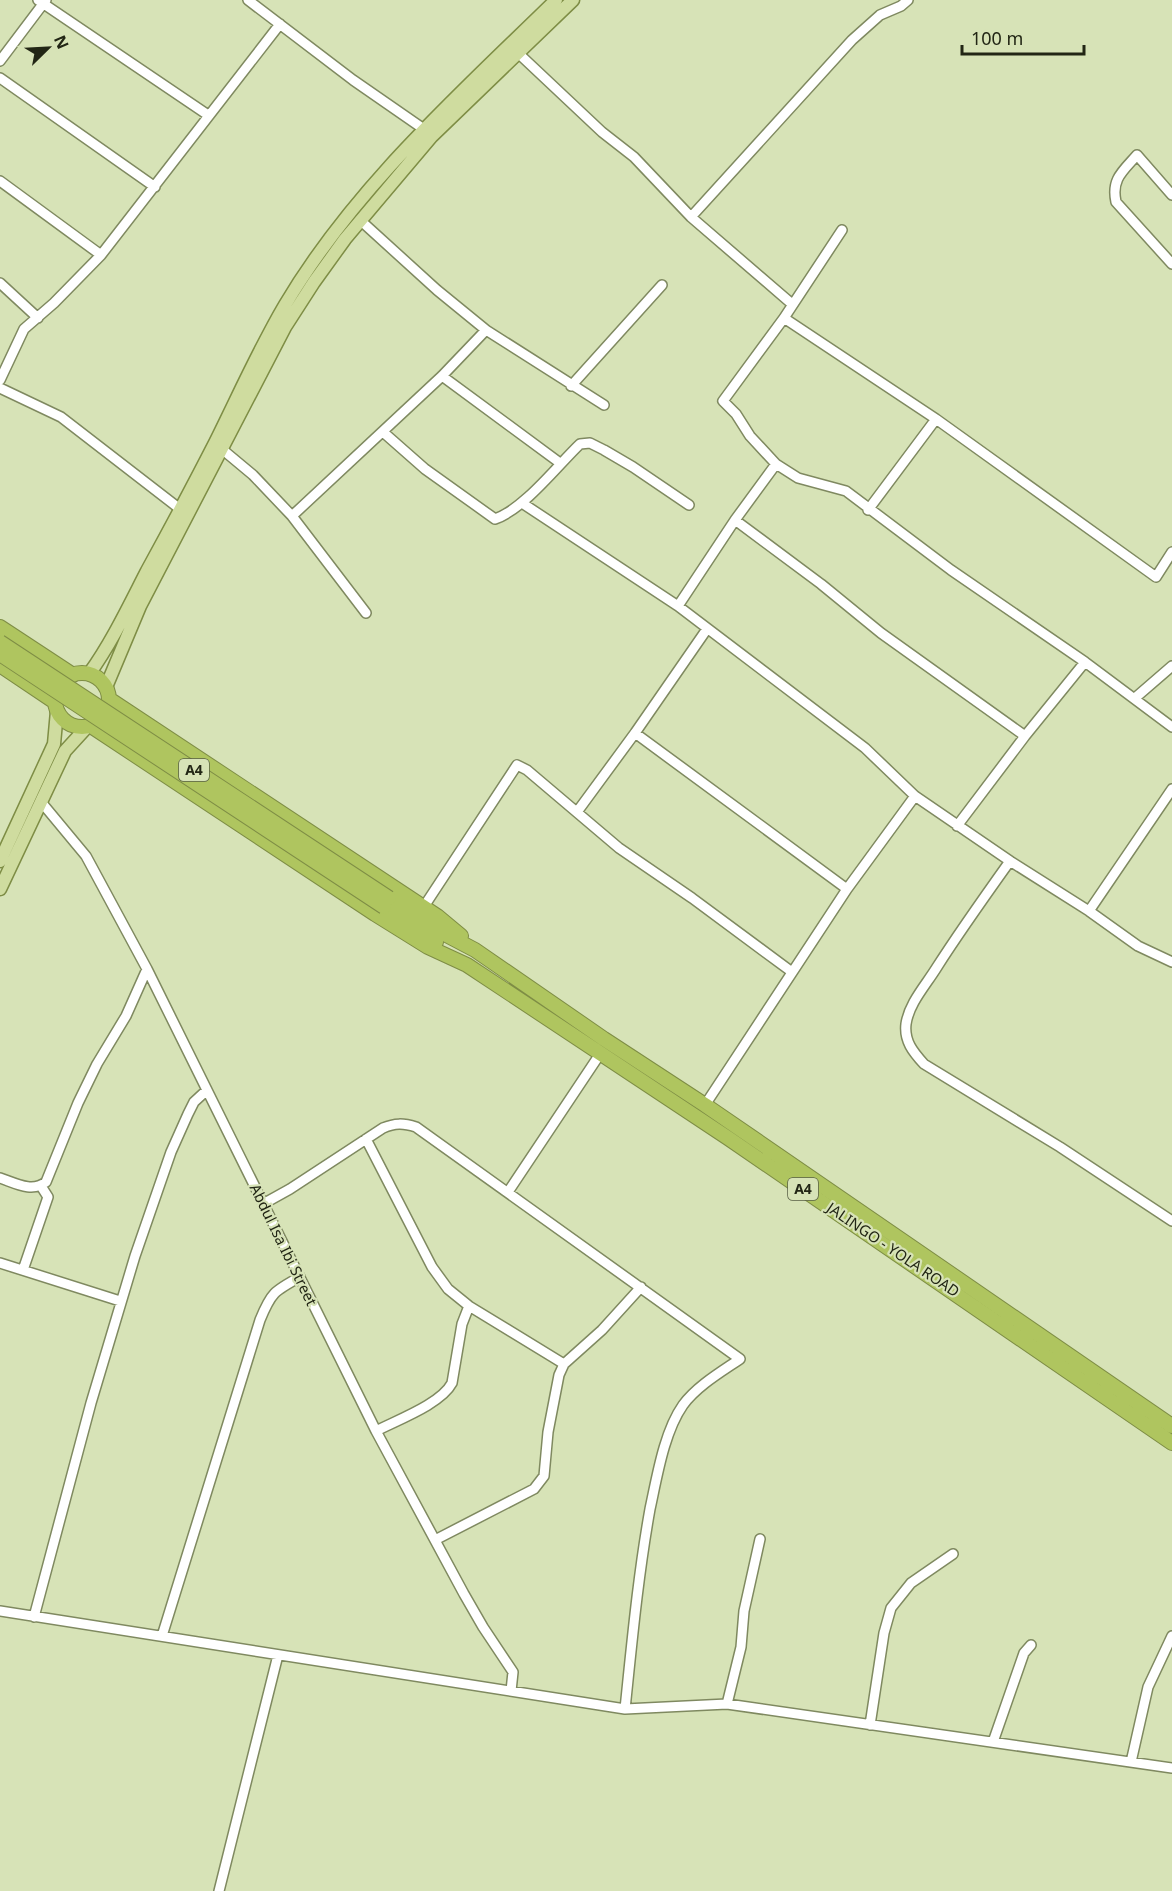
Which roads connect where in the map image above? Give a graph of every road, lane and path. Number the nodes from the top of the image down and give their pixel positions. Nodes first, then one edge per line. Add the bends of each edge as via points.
1 (248, 0) edge
2 (556, 0) edge
3 (573, 0) edge
4 (42, 1) edge
5 (901, 2) edge
6 (280, 24) junction
7 (517, 52) junction
8 (0, 61) edge
9 (0, 78) edge
10 (208, 115) junction
11 (428, 132) junction
12 (0, 181) edge
13 (154, 186) junction
14 (1172, 195) edge
15 (691, 217) junction
16 (360, 220) junction
17 (842, 230) dead end
18 (101, 255) junction
19 (1172, 264) edge
20 (0, 284) edge
21 (662, 285) dead end
22 (792, 304) junction
23 (38, 318) junction
24 (784, 318) junction
25 (486, 330) junction
26 (442, 376) junction
27 (0, 380) edge
28 (571, 386) junction
29 (0, 388) edge
30 (604, 405) dead end
31 (936, 419) junction
32 (383, 432) junction
33 (219, 446) junction
34 (560, 463) junction
35 (776, 464) junction
36 (522, 503) junction
37 (689, 505) dead end
38 (180, 509) junction
39 (868, 510) junction
40 (292, 516) junction
41 (735, 520) junction
42 (1172, 552) edge
43 (678, 606) junction
44 (366, 613) dead end
45 (0, 627) edge
46 (706, 629) junction
47 (0, 642) edge
48 (0, 654) edge
49 (1085, 662) junction
50 (0, 665) edge
51 (1172, 666) edge
52 (89, 674) junction
53 (72, 675) junction
54 (107, 693) junction
55 (1136, 698) junction
56 (56, 706) junction
57 (89, 727) junction
58 (1172, 727) edge
59 (634, 734) junction
60 (1025, 736) junction
61 (1172, 789) edge
62 (915, 796) junction
63 (42, 803) junction
64 (576, 813) junction
65 (957, 826) junction
66 (0, 861) edge
67 (1010, 861) junction
68 (0, 889) edge
69 (846, 889) junction
70 (386, 902) junction
71 (423, 908) junction
72 (1089, 911) junction
73 (475, 950) junction
74 (1172, 962) edge
75 (467, 965) junction
76 (147, 969) junction
77 (792, 972) junction
78 (600, 1054) junction
79 (207, 1090) junction
80 (705, 1105) junction
81 (366, 1139) junction
82 (0, 1178) edge
83 (41, 1186) junction
84 (508, 1192) junction
85 (263, 1204) junction
86 (1172, 1221) edge
87 (0, 1263) edge
88 (23, 1270) junction
89 (300, 1277) junction
90 (641, 1287) junction
91 (120, 1301) junction
92 (469, 1306) junction
93 (564, 1364) junction
94 (1172, 1426) edge
95 (376, 1431) junction
96 (1172, 1443) edge
97 (760, 1539) dead end
98 (435, 1540) junction
99 (953, 1554) dead end
100 (0, 1611) edge
101 (34, 1617) junction
102 (162, 1636) junction
103 (1172, 1636) edge
104 (1031, 1645) dead end
105 (278, 1655) junction
106 (511, 1691) junction
107 (727, 1704) junction
108 (625, 1709) junction
109 (870, 1725) junction
110 (993, 1742) junction
111 (1131, 1762) junction
112 (1172, 1768) edge
113 (219, 1891) edge

1 - 6 street
2 - 11 main road
3 - 7 main road
4 - 8 street
4 - 10 street
5 - 15 street via 852,40
6 - 10 street
6 - 11 street
7 - 11 main road
7 - 15 street via 634,157
9 - 13 street
10 - 13 street
11 - 16 main road
11 - 33 main road via 384,172 302,279 265,341
12 - 18 street
13 - 18 street
14 - 19 street via 1137,155 1117,178 1114,191 1116,202
15 - 22 street
16 - 25 street
16 - 33 main road via 285,327
17 - 22 street
18 - 23 street
20 - 23 street
21 - 28 street
22 - 24 street
23 - 27 street via 24,329
24 - 31 street
24 - 35 street via 723,401
25 - 26 street
25 - 28 street
26 - 32 street
26 - 34 street
28 - 30 street
29 - 38 street via 61,417
31 - 39 street
31 - 42 street via 1156,577
32 - 36 street via 425,469 495,519
32 - 40 street
33 - 38 main road
33 - 40 street
33 - 54 main road via 140,606
34 - 36 street
34 - 37 street via 580,444 590,443 633,466
35 - 39 street via 798,478 846,491
35 - 41 street
36 - 43 street
38 - 52 main road
39 - 49 street
40 - 44 street
41 - 43 street
41 - 60 street via 881,633
43 - 46 street
45 - 53 highway
46 - 59 street
46 - 62 street via 865,748
47 - 70 highway, A4, bridge
48 - 70 highway, A4, bridge
49 - 55 street
49 - 60 street
50 - 56 highway, A4
51 - 55 street
52 - 53 highway
52 - 54 highway, A4 via 99,679
53 - 56 highway via 60,686
54 - 57 highway via 105,715
54 - 71 highway, A4
55 - 58 street
56 - 57 highway, A4 via 64,721
56 - 66 main road via 54,744
57 - 63 main road via 65,751
57 - 75 highway, JALINGO - YOLA ROAD / A4 via 428,947
59 - 64 street
59 - 69 street
60 - 65 street
61 - 72 street
62 - 65 street
62 - 69 street
63 - 68 main road
63 - 76 street, Abdul Isa Ibi Street via 86,856
64 - 71 street via 517,765
64 - 77 street
65 - 67 street
67 - 72 street
67 - 86 street via 913,1004 906,1023 911,1051 924,1064
69 - 77 street
70 - 73 highway, A4
70 - 75 highway, A4
71 - 73 highway, A4
72 - 74 street via 1138,946
73 - 80 highway, A4
75 - 78 highway, JALINGO - YOLA ROAD / A4
76 - 79 street, Abdul Isa Ibi Street
76 - 83 street via 126,1016 97,1064
77 - 80 street
78 - 84 street
78 - 96 highway, JALINGO - YOLA ROAD / A4 via 728,1137
79 - 85 street, Abdul Isa Ibi Street
79 - 91 street via 194,1102 171,1152
80 - 94 highway, A4
81 - 84 street via 394,1124 416,1127
81 - 85 street
81 - 92 street via 432,1267 448,1289
82 - 83 street via 31,1188
83 - 88 street via 48,1197
84 - 90 street
85 - 89 street, Abdul Isa Ibi Street
87 - 88 street
88 - 91 street
89 - 95 street, Abdul Isa Ibi Street
89 - 102 street via 269,1298 260,1320
90 - 93 street
90 - 108 street via 740,1359 684,1404 671,1429 657,1472 639,1574
91 - 101 street
92 - 93 street
92 - 95 street via 448,1392
93 - 98 street via 550,1420 544,1476 534,1489
95 - 98 street, Abdul Isa Ibi Street
97 - 107 street
98 - 106 street, Abdul Isa Ibi Street via 483,1628 513,1672
99 - 109 street via 911,1583 891,1608
100 - 101 street
101 - 102 street
102 - 105 street
103 - 111 street via 1148,1687
104 - 110 street via 1024,1653
105 - 106 street
105 - 113 street
106 - 108 street
107 - 108 street
107 - 109 street
109 - 110 street
110 - 111 street
111 - 112 street

